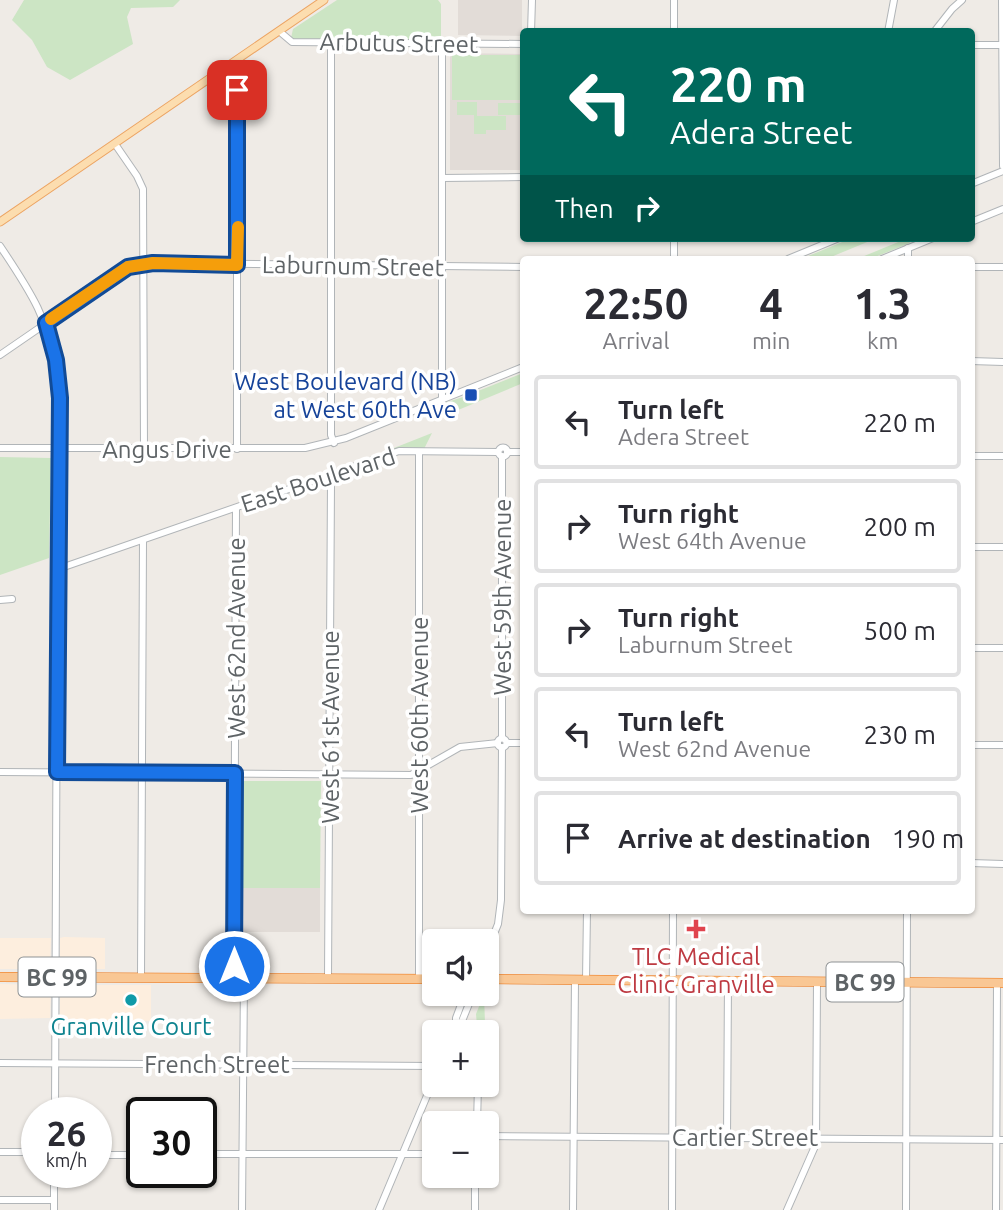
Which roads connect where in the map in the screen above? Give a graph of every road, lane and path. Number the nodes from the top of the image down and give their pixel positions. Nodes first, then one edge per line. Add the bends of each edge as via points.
1 (324, 0) edge
2 (532, 0) edge
3 (674, 0) edge
4 (894, 0) edge
5 (962, 0) edge
6 (1002, 0) edge
7 (531, 28) edge
8 (674, 28) edge
9 (889, 28) edge
10 (937, 28) edge
11 (279, 31) junction
12 (331, 42) junction
13 (442, 44) junction
14 (520, 44) edge
15 (1001, 45) junction
16 (975, 46) edge
17 (237, 60) junction
18 (116, 144) junction
19 (1003, 168) edge
20 (442, 177) junction
21 (520, 177) edge
22 (975, 182) edge
23 (1003, 209) edge
24 (975, 220) edge
25 (0, 222) edge
26 (829, 242) edge
27 (923, 242) edge
28 (0, 246) edge
29 (908, 248) junction
30 (795, 256) edge
31 (889, 256) edge
32 (908, 256) edge
33 (144, 264) junction
34 (237, 265) junction
35 (332, 265) junction
36 (441, 267) junction
37 (520, 267) edge
38 (975, 267) edge
39 (1003, 267) edge
40 (46, 323) junction
41 (0, 355) edge
42 (975, 361) edge
43 (1003, 362) edge
44 (520, 367) edge
45 (442, 400) junction
46 (334, 443) junction
47 (0, 448) edge
48 (59, 448) junction
49 (144, 449) junction
50 (237, 449) junction
51 (419, 452) junction
52 (520, 452) edge
53 (503, 453) junction
54 (975, 456) edge
55 (1003, 456) edge
56 (328, 476) junction
57 (236, 508) junction
58 (143, 540) junction
59 (975, 547) edge
60 (1003, 547) edge
61 (58, 569) junction
62 (0, 600) edge
63 (12, 600) dead end
64 (975, 648) edge
65 (1003, 648) edge
66 (502, 743) junction
67 (520, 743) edge
68 (975, 745) edge
69 (1003, 745) edge
70 (418, 770) junction
71 (0, 772) edge
72 (142, 772) junction
73 (235, 773) junction
74 (329, 773) junction
75 (54, 774) junction
76 (975, 863) edge
77 (1003, 864) edge
78 (587, 914) edge
79 (673, 914) edge
80 (907, 914) edge
81 (495, 929) edge
82 (0, 976) edge
83 (55, 977) junction
84 (141, 977) junction
85 (239, 978) junction
86 (328, 978) junction
87 (419, 979) joint
88 (499, 979) edge
89 (575, 980) junction
90 (586, 980) junction
91 (673, 980) junction
92 (728, 981) junction
93 (817, 982) junction
94 (907, 982) junction
95 (1000, 983) edge
96 (0, 1063) edge
97 (243, 1063) junction
98 (55, 1064) junction
99 (422, 1066) edge
100 (55, 1097) edge
101 (427, 1097) edge
102 (499, 1136) edge
103 (574, 1136) junction
104 (672, 1137) junction
105 (727, 1138) junction
106 (816, 1138) junction
107 (906, 1140) junction
108 (999, 1140) edge
109 (0, 1152) edge
110 (21, 1152) edge
111 (217, 1154) edge
112 (242, 1154) junction
113 (403, 1154) junction
114 (422, 1154) edge
115 (54, 1188) edge
116 (475, 1188) edge
117 (0, 1200) edge
118 (54, 1200) junction
119 (54, 1210) edge
120 (242, 1210) edge
121 (379, 1210) edge
122 (475, 1210) edge
123 (573, 1210) edge
124 (672, 1210) edge
125 (786, 1210) edge
126 (906, 1210) edge
127 (996, 1210) edge

1 - 11 main road
2 - 7 street
3 - 8 street
4 - 9 street
5 - 10 street
6 - 15 street
11 - 12 street, Arbutus Street via 292,42
11 - 17 main road
12 - 13 street, Arbutus Street
12 - 35 street
13 - 14 street, Arbutus Street
13 - 20 street
15 - 16 street
15 - 19 street
17 - 18 main road
17 - 34 street
18 - 25 main road
18 - 33 street via 142,189
19 - 22 street
20 - 21 street
20 - 36 street
23 - 24 street
26 - 30 street
27 - 29 street
28 - 40 street
29 - 31 street
29 - 32 street
33 - 34 street, Laburnum Street
33 - 40 street, Laburnum Street via 128,267
33 - 49 street
34 - 35 street, Laburnum Street
34 - 50 street
35 - 36 street, Laburnum Street
35 - 46 street
36 - 37 street, Laburnum Street
36 - 45 street
38 - 39 street
40 - 41 street, Laburnum Street
40 - 48 street via 58,377
42 - 43 street
44 - 45 street, Angus Drive
45 - 46 street, Angus Drive
46 - 50 street, Angus Drive via 305,449
47 - 48 street, Angus Drive
48 - 49 street, Angus Drive
48 - 61 street
49 - 50 street, Angus Drive
51 - 53 street
51 - 56 street, East Boulevard via 399,451
51 - 70 street, West 60th Avenue
52 - 53 street
53 - 66 street, West 59th Avenue
54 - 55 street
56 - 57 street, East Boulevard
56 - 74 street, West 61st Avenue
57 - 58 street, East Boulevard
57 - 73 street, West 62nd Avenue
58 - 61 street, East Boulevard
58 - 72 street
59 - 60 street
61 - 75 street
62 - 63 street
64 - 65 street
66 - 67 street
66 - 70 street via 460,747
66 - 81 street, West 59th Avenue via 501,900
68 - 69 street
70 - 74 street via 411,775
70 - 87 street, West 60th Avenue
71 - 75 street
72 - 73 street
72 - 75 street
72 - 84 street
73 - 74 street
73 - 85 street, West 62nd Avenue
74 - 86 street, West 61st Avenue
75 - 83 street
76 - 77 street
78 - 90 street
79 - 91 street
80 - 94 street
82 - 83 highway, BC 99
83 - 84 highway, BC 99
83 - 98 street
84 - 85 highway, BC 99
85 - 86 highway, BC 99
85 - 97 street, West 62nd Avenue
86 - 87 highway, BC 99
88 - 89 highway, BC 99
89 - 90 highway, BC 99
89 - 103 street
90 - 91 highway, BC 99
91 - 92 highway, BC 99
91 - 104 street
92 - 93 highway, BC 99
92 - 105 street
93 - 94 highway, BC 99
93 - 106 street
94 - 95 highway, BC 99
94 - 107 street
95 - 108 street
96 - 98 street, French Street
97 - 98 street, French Street
97 - 99 street, French Street
97 - 112 street, West 62nd Avenue
98 - 100 street
101 - 113 street
102 - 103 street, Cartier Street
103 - 104 street, Cartier Street
103 - 123 street
104 - 105 street, Cartier Street
104 - 124 street
105 - 106 street, Cartier Street
106 - 107 street, Cartier Street
106 - 125 street
107 - 108 street, Cartier Street
107 - 126 street
108 - 127 street
109 - 110 street
111 - 112 street
112 - 113 street
112 - 120 street, West 62nd Avenue
113 - 114 street
113 - 121 street
115 - 118 street
116 - 122 street
117 - 118 street
118 - 119 street

